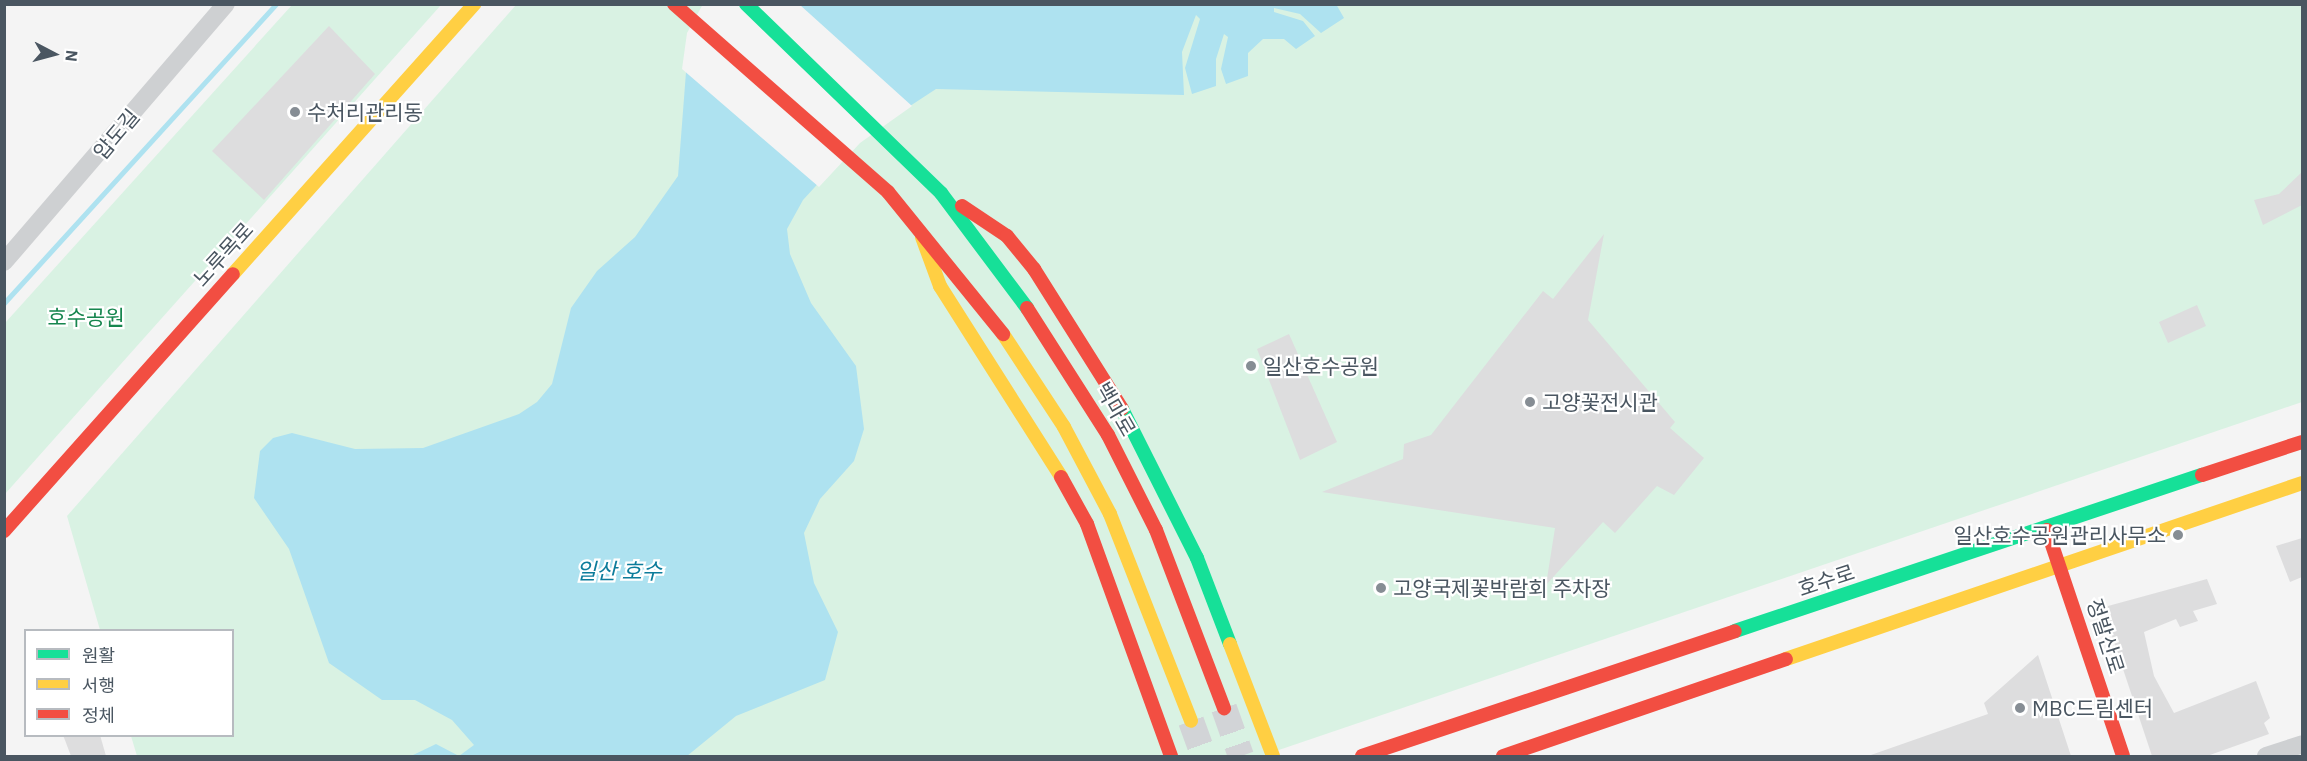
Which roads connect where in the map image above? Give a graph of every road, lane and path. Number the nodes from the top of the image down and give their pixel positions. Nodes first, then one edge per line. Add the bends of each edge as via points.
1 (226, 4) edge
2 (474, 4) edge
3 (674, 4) edge
4 (747, 4) edge
5 (941, 193) junction
6 (915, 220) junction
7 (4, 262) edge
8 (2302, 442) edge
9 (2302, 483) edge
10 (2047, 530) junction
11 (4, 531) edge
12 (2061, 568) junction
13 (1224, 708) tunnel mouth
14 (1191, 721) tunnel mouth
15 (2302, 744) edge
16 (1171, 756) edge
17 (1273, 756) edge
18 (1362, 756) edge
19 (1503, 756) edge
20 (2123, 756) edge
21 (2266, 756) edge

1 - 7 street, 압도길
2 - 11 main road, 노루목로
3 - 6 main road
4 - 5 main road, 백마로
5 - 13 main road, 백마로 via 1037,321 1108,435 1182,593
5 - 17 main road via 1007,236 1099,368 1180,521
6 - 14 main road via 1008,340 1077,450 1136,572
6 - 16 main road via 939,286 1026,414 1087,524
8 - 10 main road, 호수로
9 - 12 main road
10 - 12 main road, 정발산로
10 - 18 main road, 호수로
12 - 19 main road
12 - 20 main road, 정발산로
15 - 21 street

